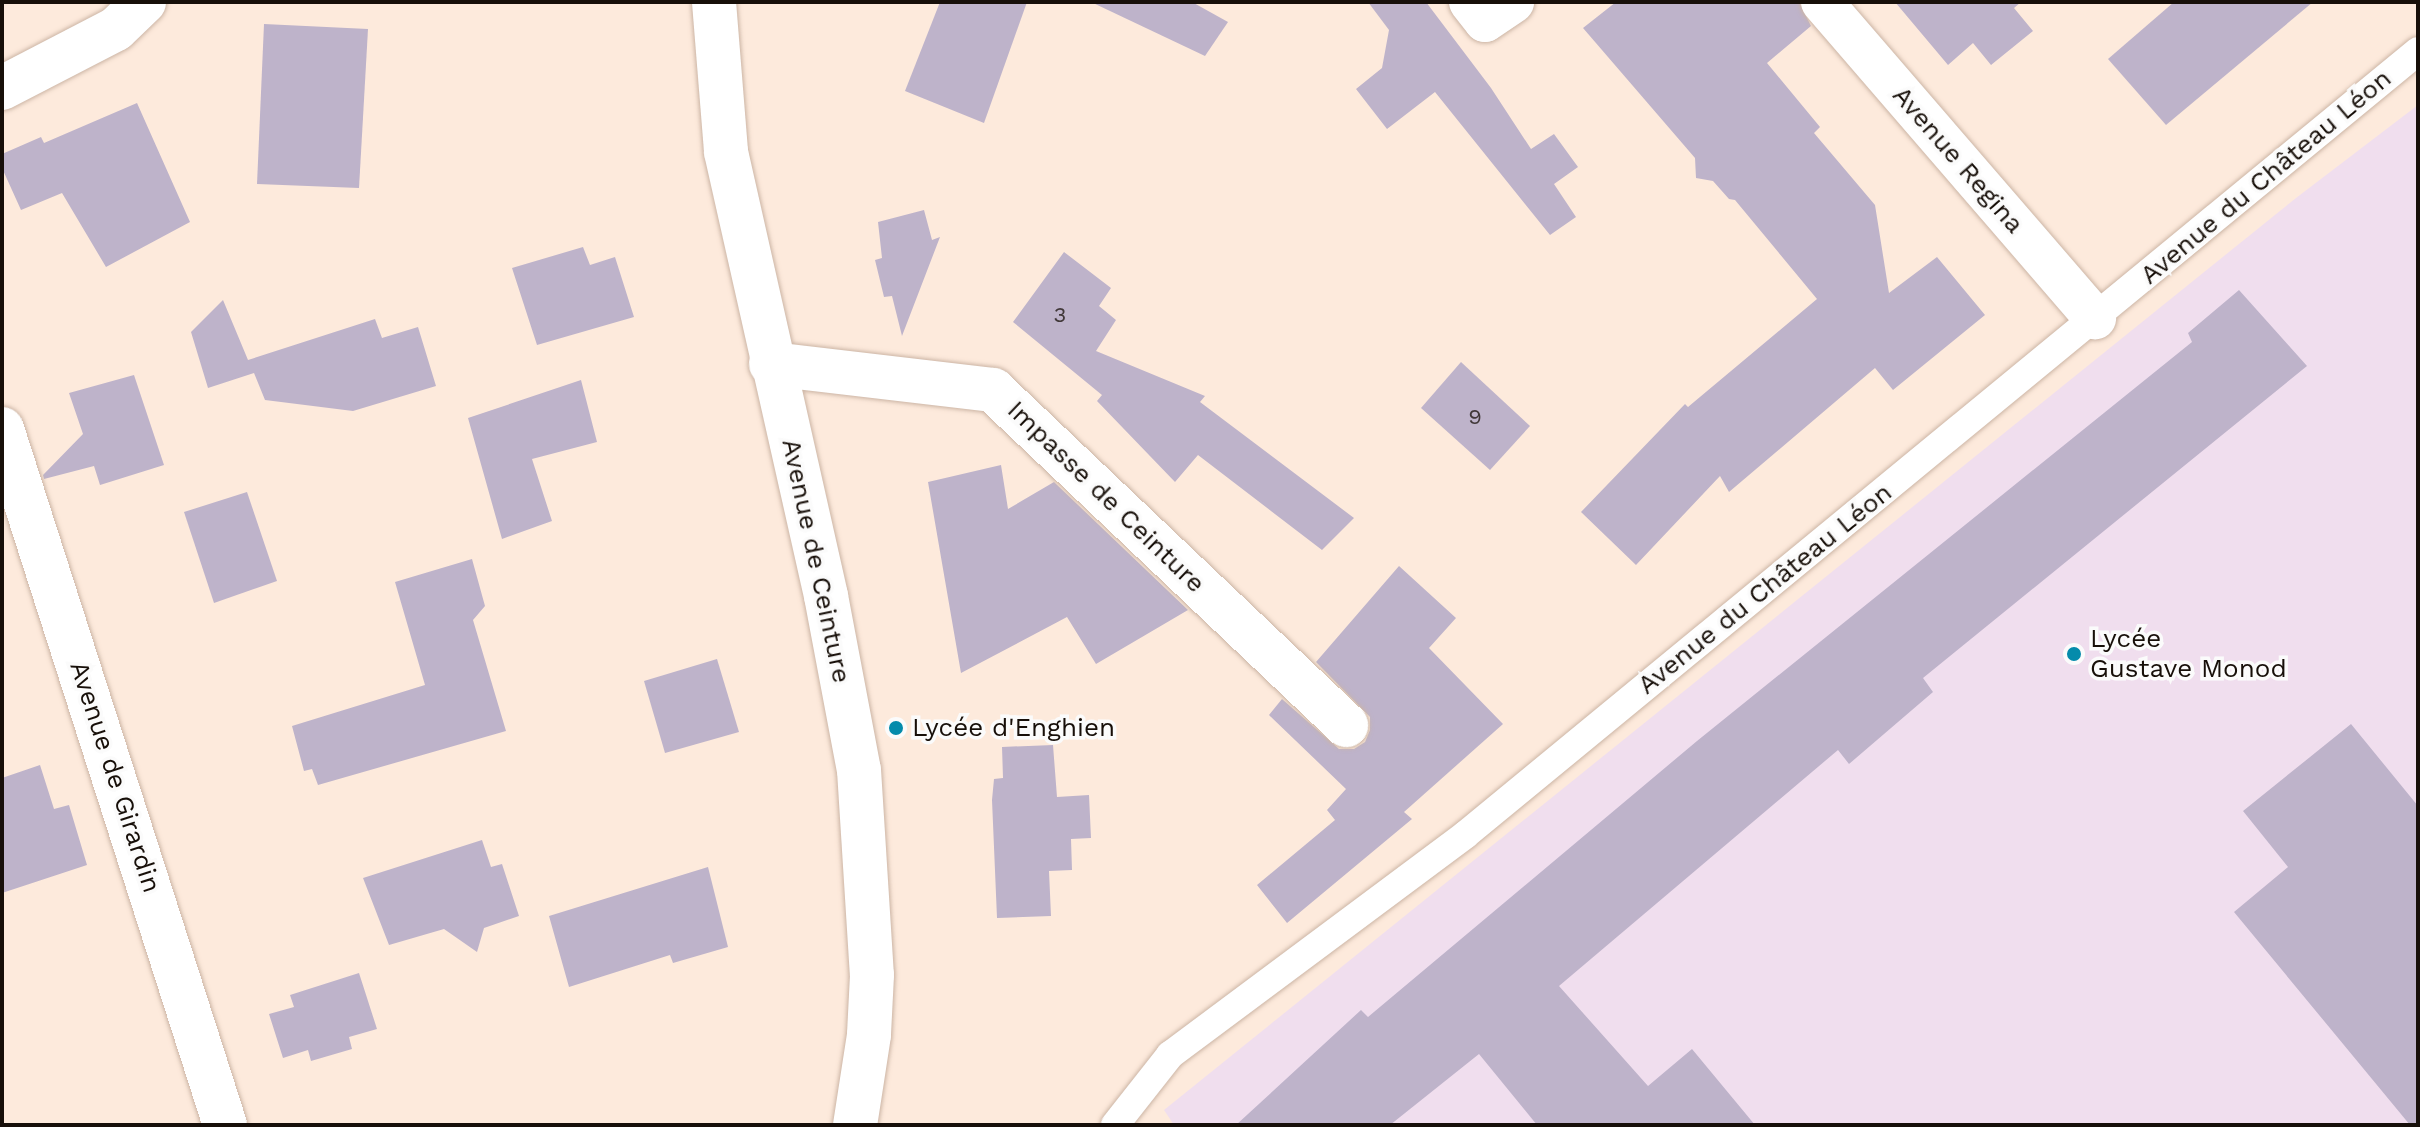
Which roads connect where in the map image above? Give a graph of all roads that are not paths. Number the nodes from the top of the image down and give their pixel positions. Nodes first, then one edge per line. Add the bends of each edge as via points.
1 (144, 2) edge
2 (714, 2) edge
3 (1470, 2) edge
4 (1513, 2) edge
5 (1822, 2) edge
6 (2418, 51) edge
7 (2, 88) edge
8 (2095, 318) junction
9 (771, 364) junction
10 (2, 429) edge
11 (1346, 725) dead end
12 (225, 1125) edge
13 (855, 1125) edge
14 (1115, 1125) edge

1 - 7 street via 116,29
2 - 9 street, Avenue de Ceinture via 726,152
3 - 4 street via 1485,21
5 - 8 street, Avenue Regina
6 - 8 lane, Avenue du Château Léon
8 - 14 lane, Avenue du Château Léon via 1465,835 1170,1055
9 - 11 street, Impasse de Ceinture via 993,390
9 - 13 street, Avenue de Ceinture via 826,596 859,770 872,975
10 - 12 street, Avenue de Girardin

